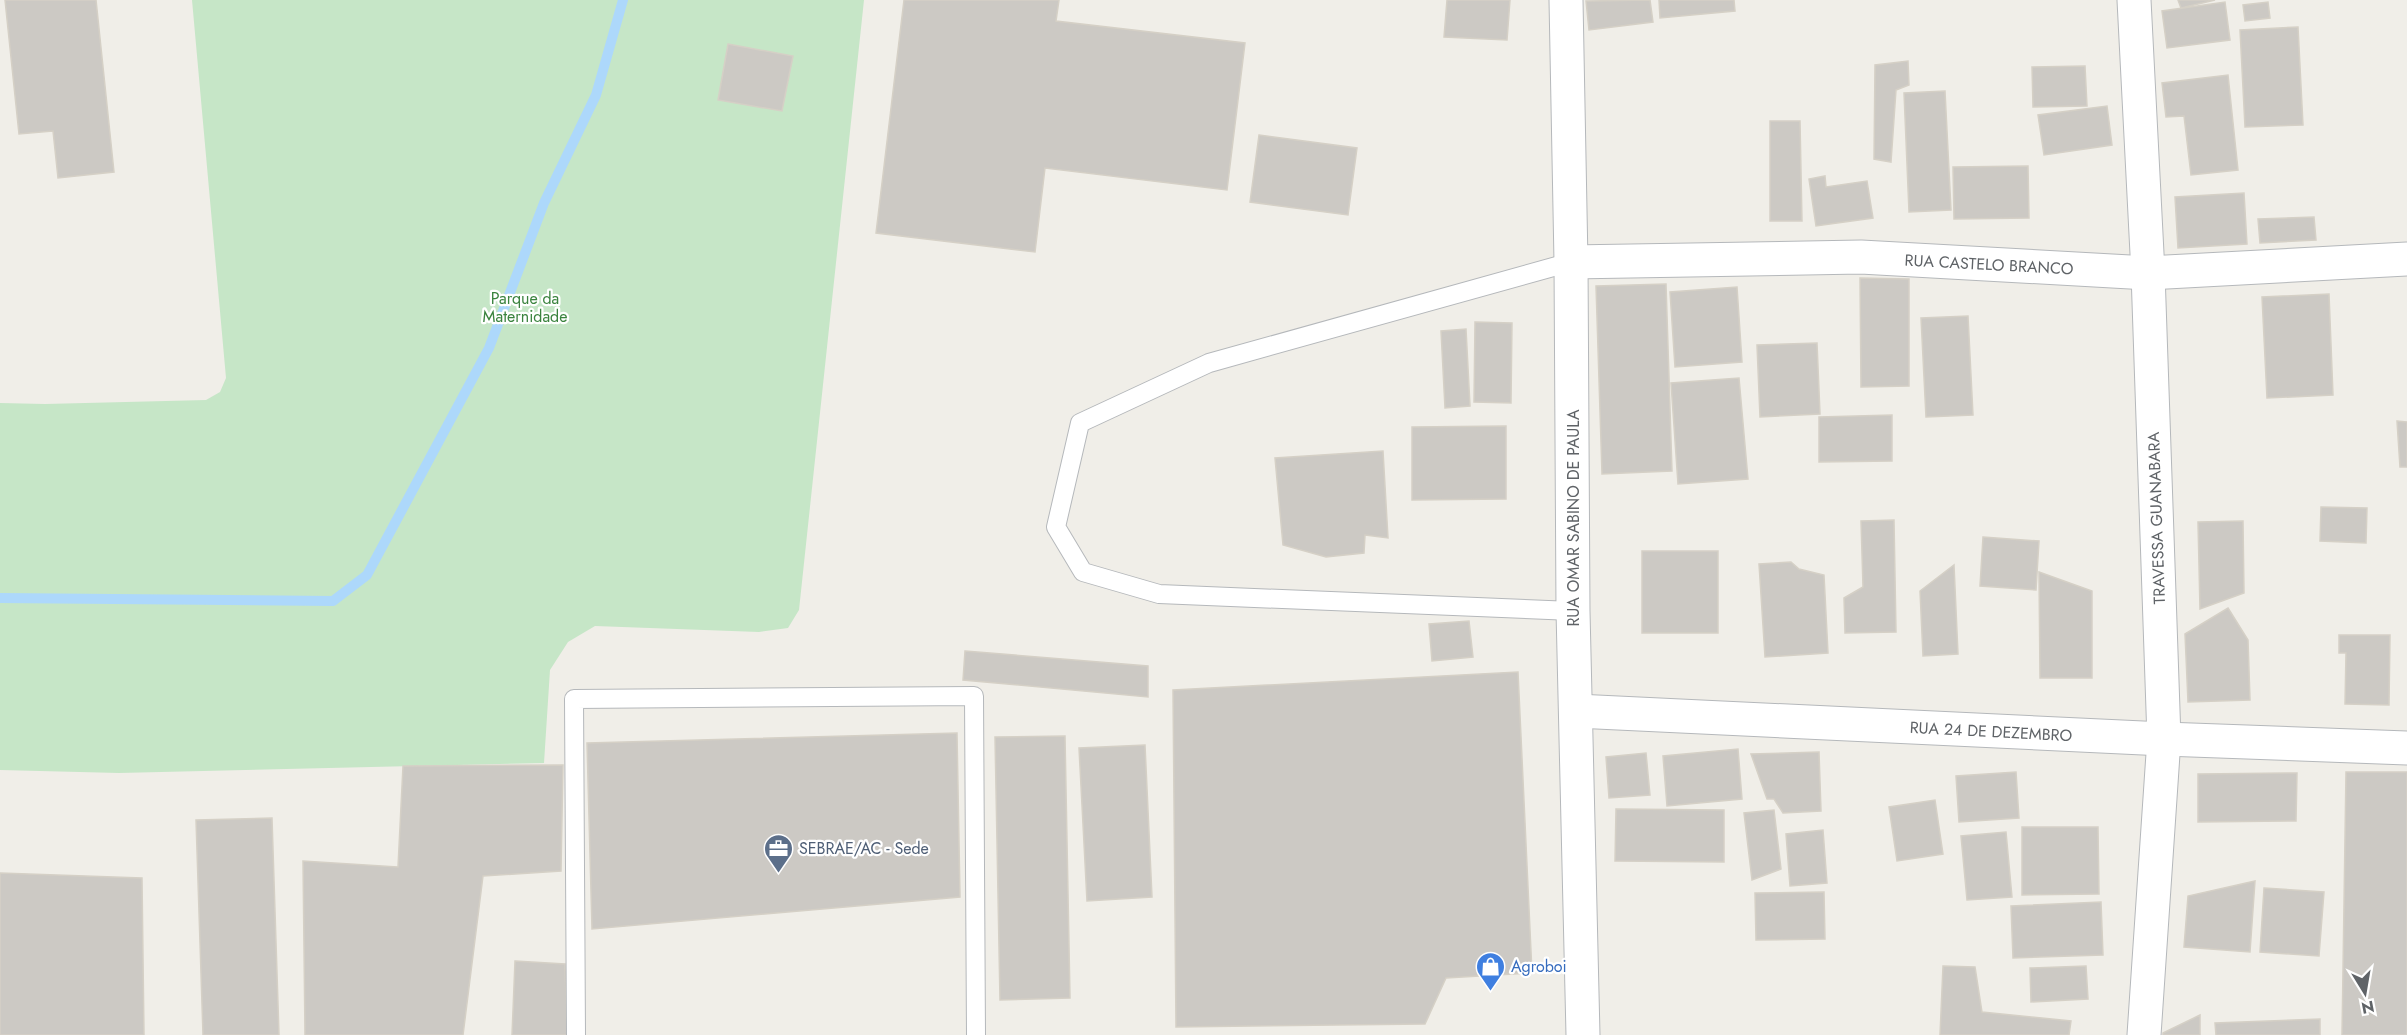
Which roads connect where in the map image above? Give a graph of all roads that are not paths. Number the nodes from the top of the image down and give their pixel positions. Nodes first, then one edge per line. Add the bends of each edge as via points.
1 (1566, 0) edge
2 (2134, 0) edge
3 (2407, 259) edge
4 (1572, 262) junction
5 (2148, 273) junction
6 (1573, 611) junction
7 (1576, 711) junction
8 (2164, 739) junction
9 (2407, 748) edge
10 (576, 1035) edge
11 (976, 1035) edge
12 (1583, 1035) edge
13 (2144, 1035) edge

1 - 4 street, RUA OMAR SABINO DE PAULA
2 - 5 street, TRAVESSA GUANABARA
3 - 5 street, RUA CASTELO BRANCO
4 - 5 street, RUA CASTELO BRANCO via 1861,256
4 - 6 street, RUA OMAR SABINO DE PAULA
4 - 6 lane via 1209,363 1080,423 1056,527 1083,572 1159,594
5 - 8 street, TRAVESSA GUANABARA
6 - 7 street, RUA OMAR SABINO DE PAULA
7 - 8 street, RUA 24 DE DEZEMBRO
7 - 12 street, RUA OMAR SABINO DE PAULA
8 - 9 street, RUA 24 DE DEZEMBRO
8 - 13 street, TRAVESSA GUANABARA
10 - 11 lane via 574,699 974,696

